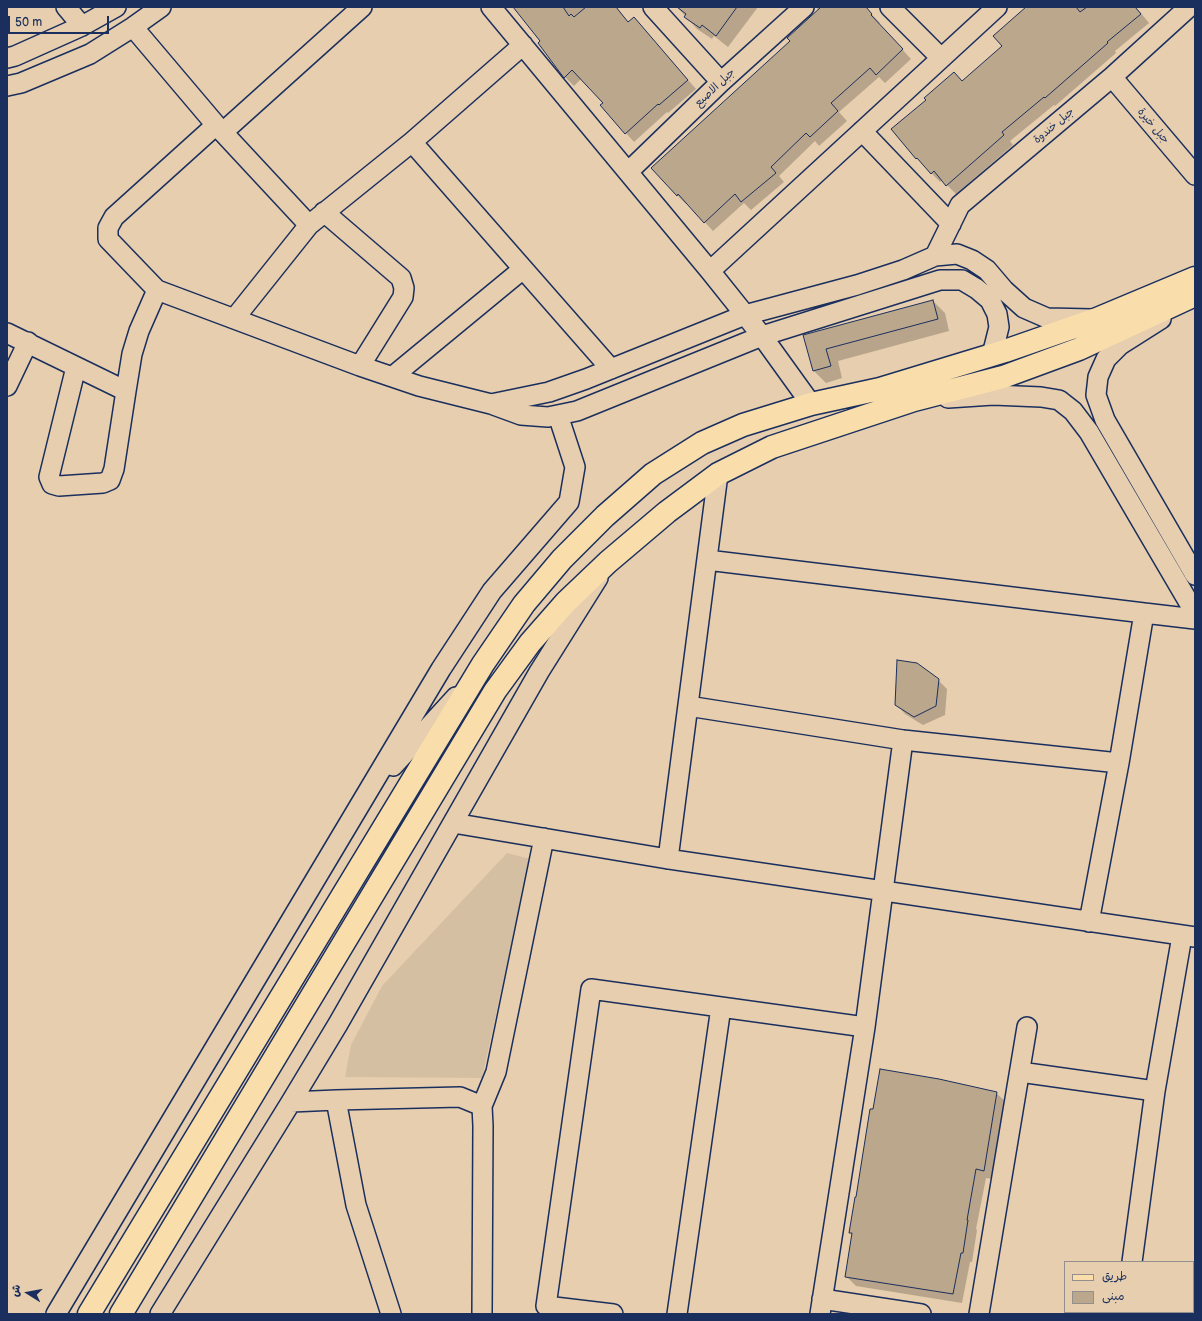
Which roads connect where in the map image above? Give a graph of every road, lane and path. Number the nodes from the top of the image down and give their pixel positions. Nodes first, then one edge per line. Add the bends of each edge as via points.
1 (66, 7) edge
2 (116, 7) edge
3 (161, 7) edge
4 (362, 7) edge
5 (491, 7) edge
6 (653, 7) edge
7 (804, 7) edge
8 (890, 7) edge
9 (997, 7) edge
10 (1189, 7) edge
11 (82, 26) junction
12 (133, 27) junction
13 (523, 45) junction
14 (7, 58) edge
15 (941, 58) junction
16 (1112, 77) junction
17 (720, 82) junction
18 (7, 86) edge
19 (220, 128) junction
20 (862, 131) junction
21 (412, 142) junction
22 (628, 172) junction
23 (1195, 176) edge
24 (324, 212) junction
25 (309, 224) junction
26 (951, 224) junction
27 (936, 256) junction
28 (523, 269) junction
29 (710, 271) junction
30 (1195, 278) edge
31 (157, 290) junction
32 (1195, 295) edge
33 (1195, 298) edge
34 (745, 315) junction
35 (234, 319) junction
36 (1097, 319) junction
37 (7, 333) edge
38 (762, 336) junction
39 (28, 342) junction
40 (992, 355) junction
41 (360, 366) junction
42 (76, 367) junction
43 (611, 369) junction
44 (392, 377) junction
45 (7, 386) edge
46 (126, 391) junction
47 (914, 400) junction
48 (491, 404) junction
49 (811, 404) junction
50 (558, 415) junction
51 (718, 474) junction
52 (707, 560) junction
53 (608, 562) junction
54 (1195, 575) edge
55 (1144, 613) junction
56 (1195, 613) edge
57 (1195, 619) edge
58 (477, 674) junction
59 (688, 706) junction
60 (903, 740) junction
61 (1119, 763) junction
62 (366, 797) junction
63 (453, 823) junction
64 (544, 838) junction
65 (668, 859) junction
66 (883, 891) junction
67 (1089, 922) junction
68 (1189, 937) edge
69 (721, 1007) junction
70 (1027, 1026) dead end
71 (865, 1027) junction
72 (1020, 1072) junction
73 (1155, 1091) junction
74 (336, 1100) junction
75 (291, 1102) junction
76 (482, 1106) junction
77 (1132, 1261) edge
78 (821, 1306) edge
79 (56, 1314) edge
80 (89, 1314) edge
81 (121, 1314) edge
82 (160, 1314) edge
83 (391, 1314) edge
84 (482, 1314) edge
85 (613, 1314) edge
86 (677, 1314) edge
87 (921, 1314) edge
88 (979, 1314) edge

1 - 11 street
2 - 11 street
3 - 12 street
4 - 19 street
5 - 13 street
6 - 17 street
7 - 17 street, جبل الاصبع
8 - 15 street
9 - 15 street
10 - 16 street, جبل خندوة
11 - 14 street
12 - 18 street via 90,54 21,83
12 - 19 street
13 - 21 street
13 - 22 street
15 - 20 street
16 - 23 street, جبل خيرة
16 - 26 street, جبل خندوة via 960,205
17 - 22 street, جبل الاصبع
19 - 25 street
19 - 31 street via 114,217 108,228 108,239
20 - 26 street
20 - 29 street
21 - 24 street
21 - 28 street
22 - 29 street
24 - 25 street
24 - 41 street via 400,278 404,288 403,296
25 - 35 street
26 - 27 street, جبل خندوة
27 - 34 street via 857,285
27 - 36 street via 957,254 972,260 987,270 1024,308 1046,318
28 - 43 street
28 - 44 street
29 - 34 street
30 - 36 main road
31 - 35 street
31 - 46 street via 139,331
32 - 47 main road via 1079,349 1003,377
33 - 54 street via 1120,345 1106,359 1100,371 1096,394 1105,420
34 - 38 street
34 - 43 street
35 - 41 street
36 - 40 main road
37 - 39 street
38 - 40 street via 940,280 962,280 990,300 997,314 999,327
38 - 49 street
38 - 50 street via 606,400
39 - 42 street
39 - 45 street
40 - 49 main road via 880,389
41 - 44 street
42 - 46 street
42 - 46 street via 49,477 52,484 59,486 103,483 110,480
43 - 48 street via 549,392
44 - 48 street
47 - 51 main road via 772,447
47 - 56 street via 993,395 1060,400 1073,410 1089,432
48 - 50 street via 521,414 548,417
49 - 58 main road via 743,425 702,443 653,474 605,516 562,559 524,604
50 - 62 street via 575,467 569,502 492,591 441,669
51 - 52 street
51 - 53 main road via 667,512
52 - 55 street
52 - 59 street
53 - 63 street via 539,672
53 - 81 main road via 566,602 530,643 495,691
55 - 57 street
55 - 61 street
58 - 62 street
58 - 80 main road
59 - 60 street
59 - 65 street
60 - 61 street
60 - 66 street
61 - 67 street
62 - 79 street
63 - 64 street
63 - 75 street
64 - 65 street
64 - 76 street via 496,1072
65 - 66 street
66 - 67 street
66 - 71 street
67 - 68 street
68 - 73 street
69 - 71 street
69 - 85 street via 591,989 546,1306
69 - 86 street
70 - 72 street
71 - 78 street
72 - 73 street
72 - 88 street
73 - 77 street
74 - 75 street
74 - 76 street via 460,1097
74 - 83 street via 356,1206
75 - 82 street
76 - 84 street
78 - 87 street

